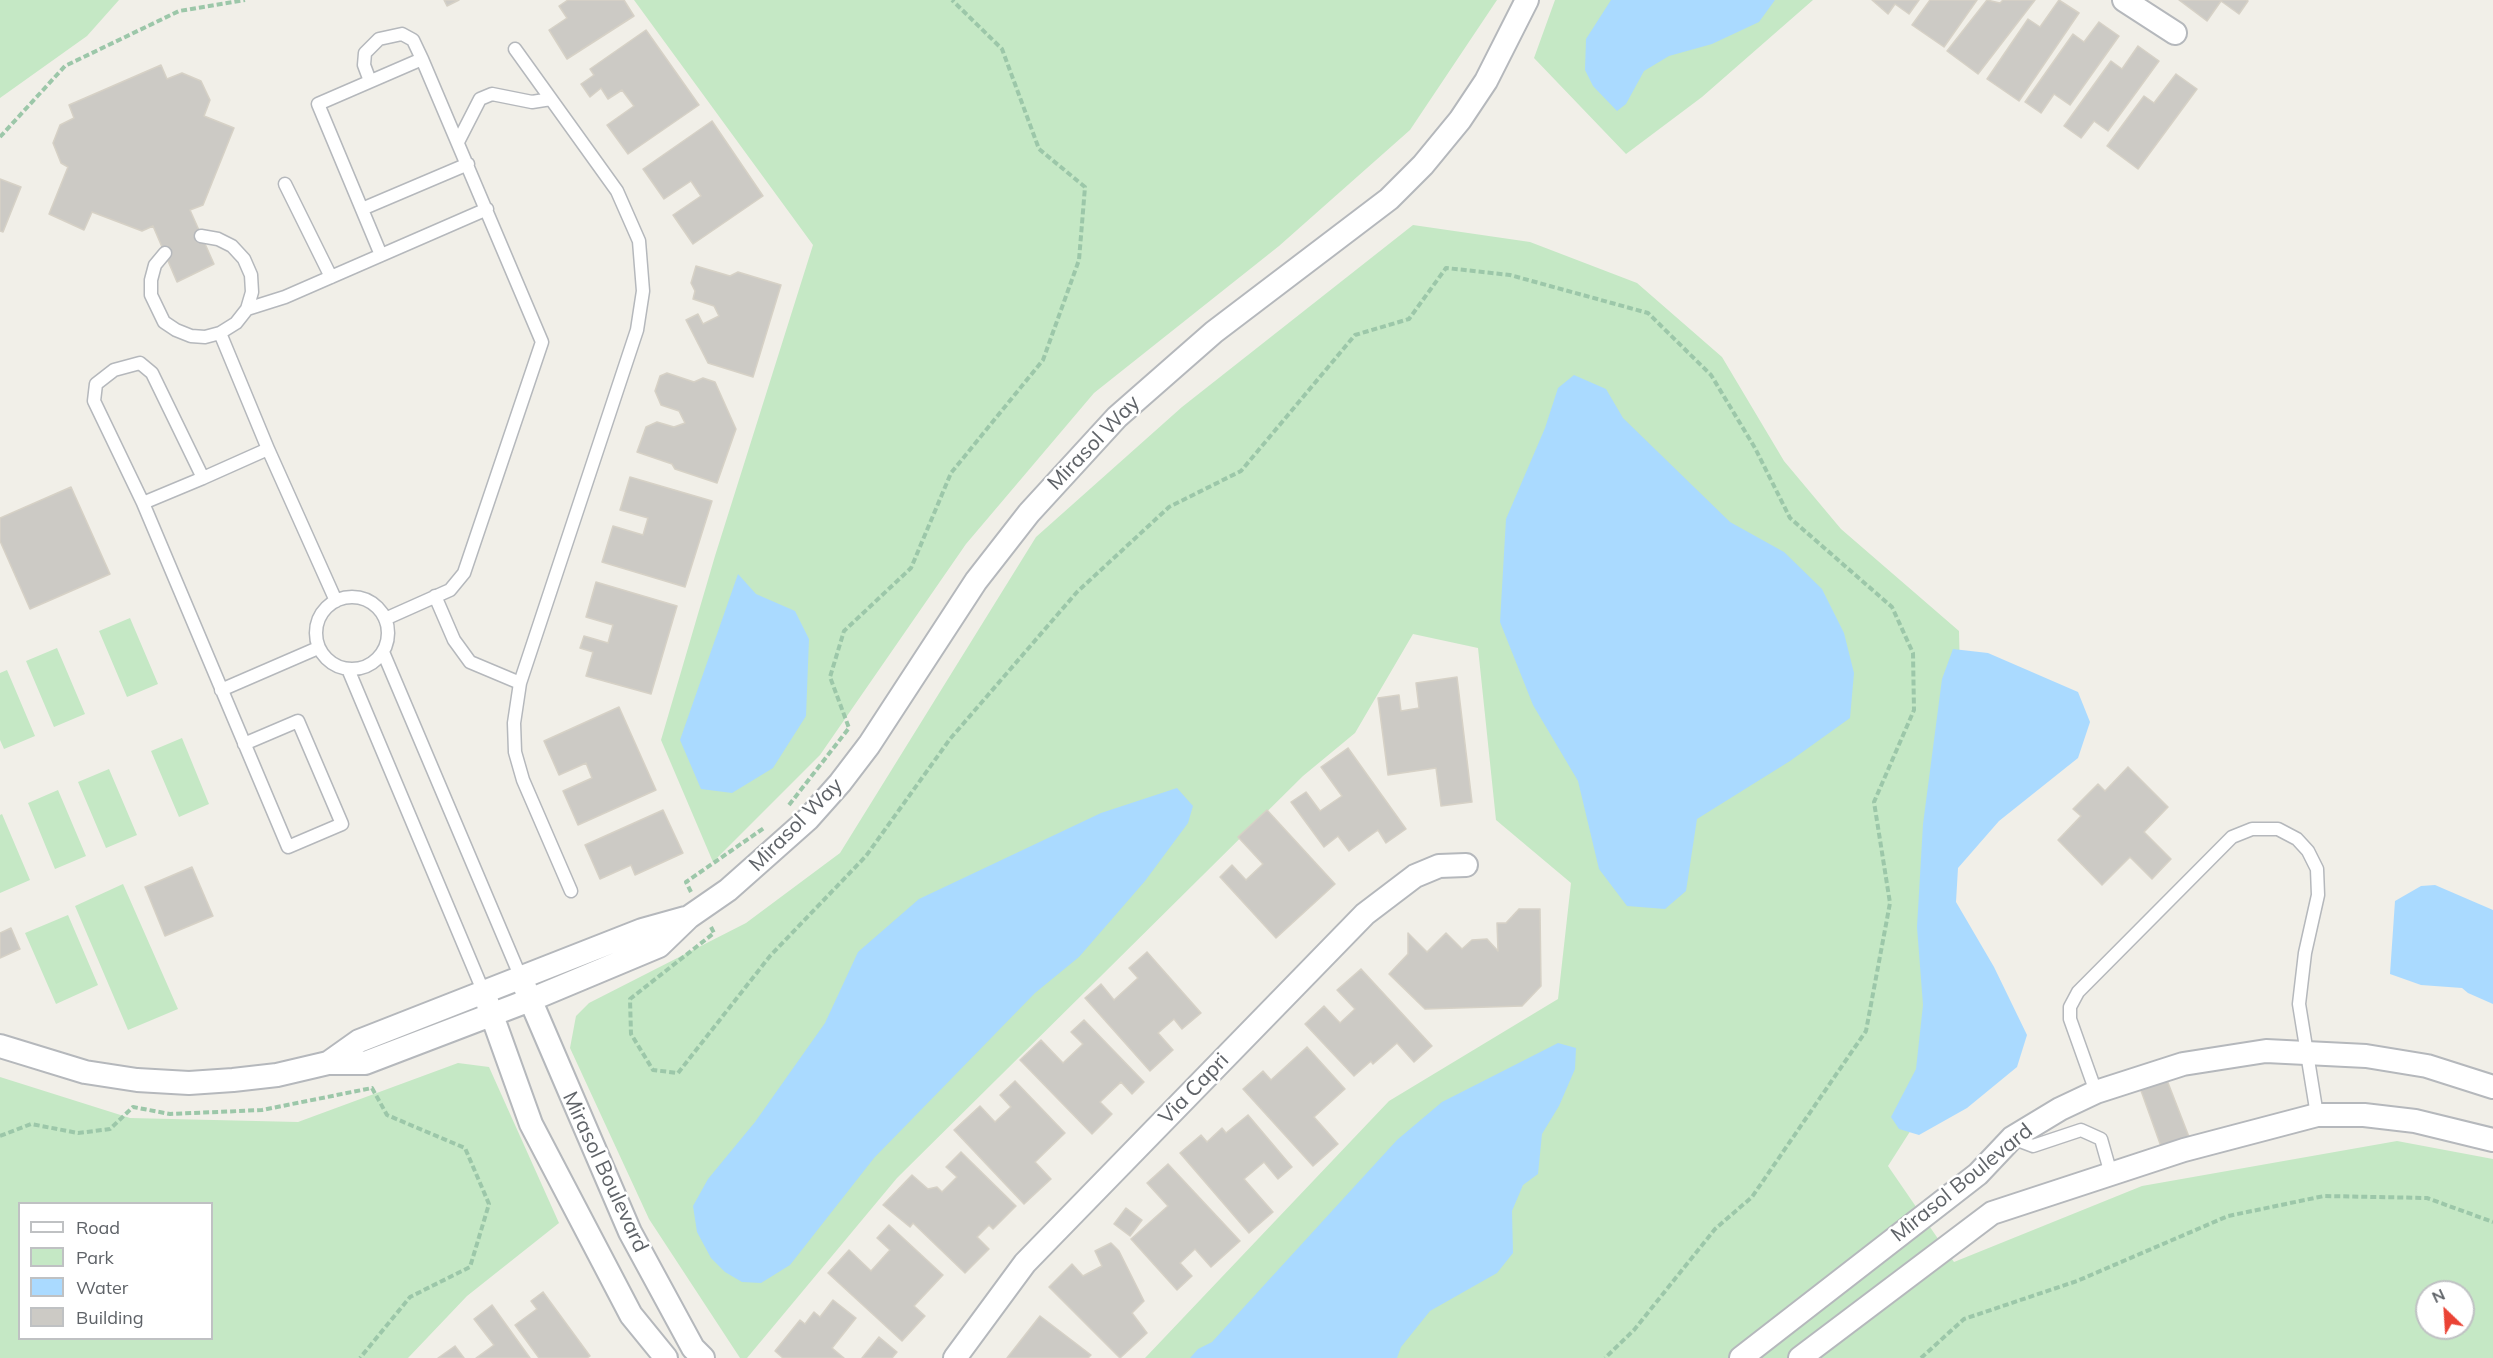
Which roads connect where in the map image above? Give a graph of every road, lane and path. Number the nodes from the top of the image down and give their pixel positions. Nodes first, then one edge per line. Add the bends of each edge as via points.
1 (245, 0) edge
2 (952, 0) edge
3 (1527, 0) edge
4 (2124, 0) edge
5 (2175, 33) dead end
6 (515, 49) dead end
7 (422, 59) junction
8 (370, 81) junction
9 (551, 99) junction
10 (0, 137) edge
11 (458, 142) junction
12 (468, 164) junction
13 (285, 184) dead end
14 (362, 209) junction
15 (487, 209) junction
16 (201, 236) dead end
17 (165, 253) dead end
18 (381, 255) junction
19 (331, 277) junction
20 (247, 309) junction
21 (220, 333) junction
22 (268, 449) junction
23 (203, 478) junction
24 (142, 503) junction
25 (435, 596) junction
26 (336, 601) junction
27 (385, 619) junction
28 (318, 648) junction
29 (383, 652) junction
30 (348, 669) junction
31 (520, 683) junction
32 (221, 690) junction
33 (244, 744) junction
34 (788, 807) dead end
35 (771, 822) dead end
36 (1466, 865) dead end
37 (571, 891) dead end
38 (695, 913) junction
39 (521, 978) junction
40 (484, 993) junction
41 (530, 1000) junction
42 (492, 1015) junction
43 (0, 1046) edge
44 (2307, 1052) junction
45 (328, 1063) junction
46 (2493, 1087) edge
47 (2096, 1092) junction
48 (2317, 1115) junction
49 (0, 1136) edge
50 (2012, 1138) junction
51 (2493, 1140) edge
52 (2111, 1174) junction
53 (2493, 1222) edge
54 (694, 1354) edge
55 (658, 1355) edge
56 (360, 1358) edge
57 (955, 1358) edge
58 (1605, 1358) edge
59 (1741, 1358) edge
60 (1800, 1358) edge
61 (1921, 1358) edge

1 - 10 path via 179,11 65,66
2 - 34 path via 1002,49 1039,149 1085,187 1079,260 1043,360 951,473 910,568 844,632 830,677 849,728
3 - 38 street, Mirasol Way via 1486,81 1423,165 1344,235 1214,332 1109,425 1029,513 976,581 840,783 808,819 728,890
4 - 5 street
6 - 9 lane
7 - 8 lane
7 - 8 lane via 413,40 402,34 379,39 365,53 364,65
7 - 11 lane
8 - 14 lane via 318,104
9 - 11 lane via 532,102 492,94 480,99
9 - 31 lane via 617,190 639,241 643,291 637,330
11 - 12 lane
12 - 14 lane
12 - 15 lane
13 - 19 lane
14 - 18 lane
15 - 18 lane
15 - 25 lane via 542,342 464,573 450,590
16 - 20 lane via 232,246 244,259 251,275
17 - 21 lane via 155,265 151,280 151,295 164,322 190,336
18 - 19 lane
19 - 20 lane
20 - 21 lane via 236,323
21 - 22 lane
22 - 23 lane
22 - 26 lane
23 - 24 lane
23 - 24 lane via 152,373 140,363 114,370 96,384 94,401
24 - 32 lane
25 - 27 lane
25 - 31 lane via 454,640 470,662
26 - 27 lane via 347,597 369,602
26 - 28 lane via 320,616 316,626
27 - 29 lane via 388,630
28 - 30 lane via 330,663
28 - 32 lane
29 - 30 lane via 368,666
29 - 39 lane
30 - 40 lane
31 - 37 lane via 514,723 515,752 523,780
32 - 33 lane
33 - 33 lane via 288,847 342,824 298,721
35 - 38 path via 686,882
36 - 57 street, Via Capri via 1439,866 1415,876 1365,914 1025,1263
38 - 39 street, Mirasol Way
38 - 41 street, Mirasol Way via 659,946
38 - 58 path via 714,933 630,999 631,1034 653,1070 678,1072 770,956 866,856 950,739 1077,591 1169,507 1241,471 1355,335 1409,319 1446,268 1510,275 1648,313 1712,375 1790,518 1892,607 1913,653 1914,710 1874,802 1890,903 1866,1031 1752,1197 1715,1229 1634,1330
39 - 40 street, Mirasol Way
39 - 41 street, Mirasol Boulevard
40 - 42 street, Mirasol Boulevard
40 - 45 street, Mirasol Way via 359,1041
41 - 42 street, Mirasol Way
41 - 54 street, Mirasol Boulevard via 630,1232
42 - 45 street, Mirasol Way via 365,1063
42 - 55 street, Mirasol Boulevard via 531,1124 631,1315
43 - 45 street, Mirasol Way via 84,1072 189,1083 277,1075
44 - 46 street, Mirasol Boulevard via 2427,1066
44 - 47 street, Mirasol Boulevard via 2266,1051 2183,1065
44 - 47 lane via 2299,1004 2318,895 2317,869 2297,839 2278,829 2252,829 2232,837 2078,992 2070,1007 2070,1019
44 - 48 lane
47 - 50 street, Mirasol Boulevard
48 - 51 street, Mirasol Boulevard via 2415,1121
48 - 52 street, Mirasol Boulevard
49 - 56 path via 31,1124 78,1133 110,1129 133,1107 170,1114 262,1110 372,1088 387,1115 465,1148 489,1204 470,1268 410,1297
50 - 52 lane via 2033,1146 2081,1130 2101,1139
50 - 59 street, Mirasol Boulevard via 1978,1174
52 - 60 street, Mirasol Boulevard via 1992,1213
53 - 61 path via 2427,1198 2324,1196 2228,1216 2077,1281 1964,1319
54 - 55 street

